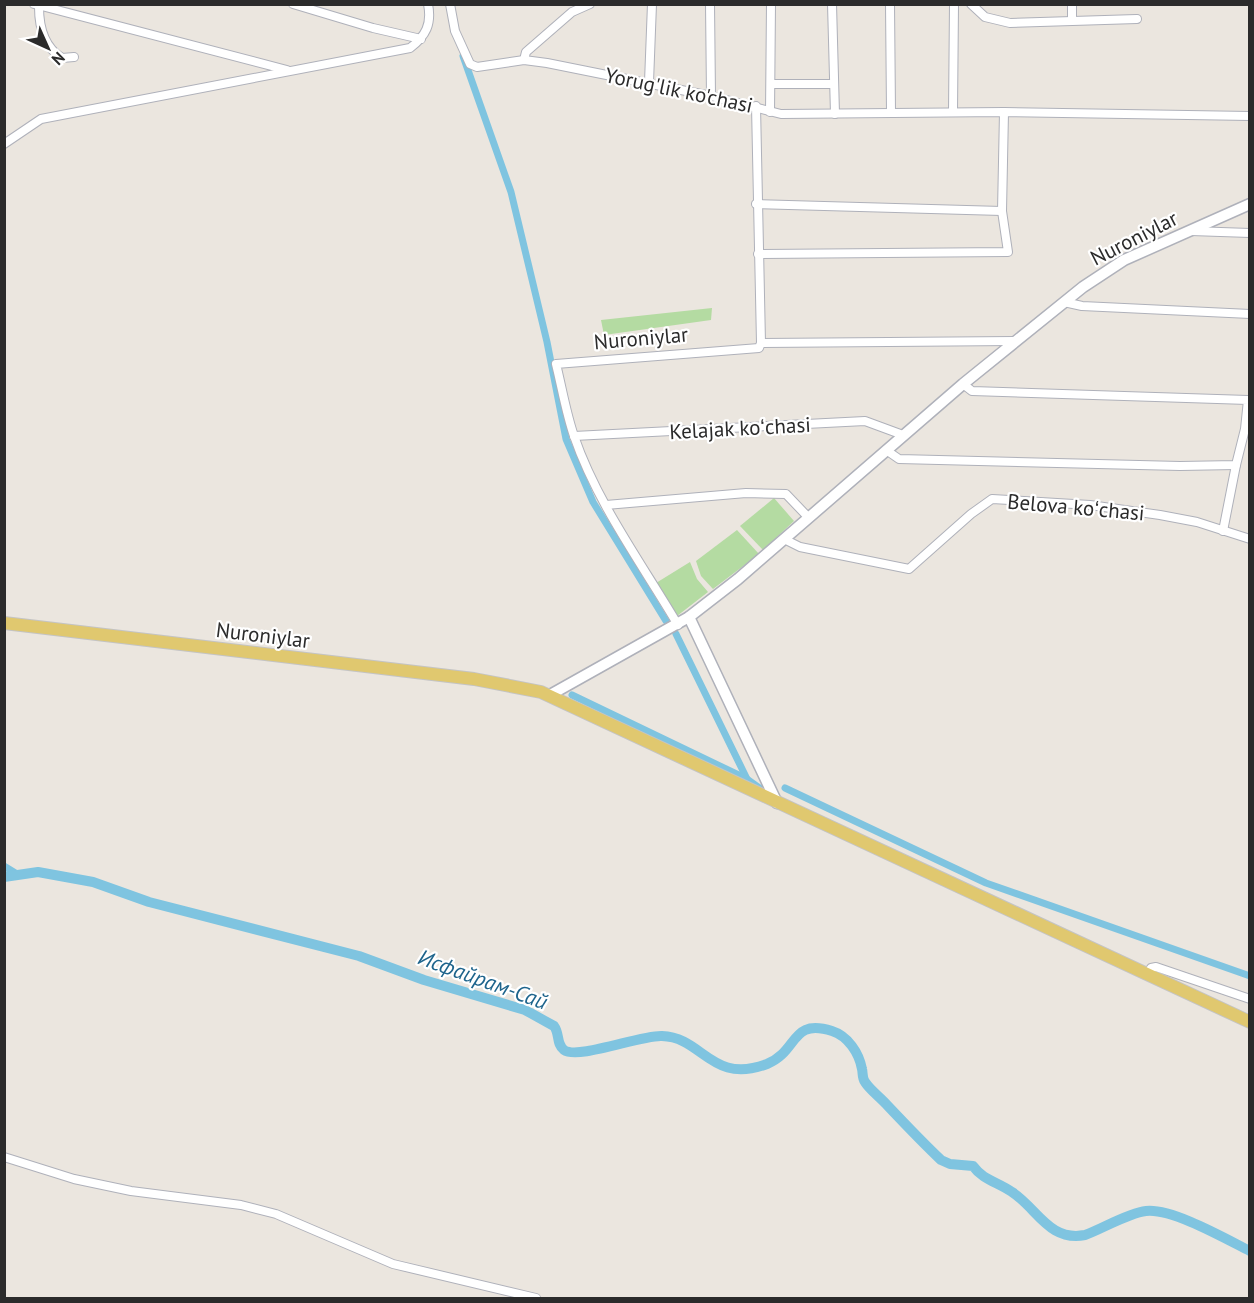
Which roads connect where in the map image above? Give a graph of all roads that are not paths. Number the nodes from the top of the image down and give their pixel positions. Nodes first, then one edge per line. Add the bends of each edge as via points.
1 (293, 4) edge
2 (428, 4) edge
3 (450, 4) edge
4 (590, 4) edge
5 (651, 4) edge
6 (710, 4) edge
7 (771, 4) edge
8 (832, 4) edge
9 (890, 4) edge
10 (954, 4) edge
11 (971, 4) edge
12 (1072, 4) edge
13 (37, 6) edge
14 (1137, 19) dead end
15 (1072, 20) junction
16 (421, 39) junction
17 (74, 57) dead end
18 (524, 60) junction
19 (287, 70) junction
20 (649, 82) junction
21 (771, 84) junction
22 (834, 84) junction
23 (711, 96) junction
24 (756, 106) junction
25 (770, 112) junction
26 (891, 112) junction
27 (952, 112) junction
28 (1004, 112) junction
29 (835, 114) junction
30 (1250, 116) edge
31 (4, 144) edge
32 (756, 204) junction
33 (1250, 204) edge
34 (1002, 211) junction
35 (1190, 231) junction
36 (1250, 233) edge
37 (758, 254) junction
38 (1064, 302) junction
39 (1250, 314) edge
40 (1015, 341) junction
41 (761, 343) junction
42 (963, 384) junction
43 (903, 435) junction
44 (574, 436) junction
45 (886, 450) junction
46 (1236, 465) junction
47 (606, 505) junction
48 (808, 517) junction
49 (1223, 531) junction
50 (784, 539) junction
51 (1250, 539) edge
52 (689, 617) junction
53 (4, 623) edge
54 (678, 625) junction
55 (550, 695) junction
56 (777, 803) junction
57 (1147, 975) junction
58 (1250, 999) edge
59 (1250, 1022) edge
60 (4, 1156) edge
61 (536, 1299) edge

1 - 16 street
2 - 16 street via 430,22
3 - 18 street, Yorug'lik ko'chasi via 455,31 470,64 477,67
4 - 18 street via 572,12 526,52
5 - 20 street
6 - 23 street
7 - 21 street
8 - 22 street
9 - 26 street
10 - 27 street
11 - 15 street via 985,17 1010,23
12 - 15 street
13 - 17 street via 40,26 49,45 62,58
13 - 19 street
14 - 15 street
16 - 19 street via 402,51
18 - 20 street, Yorug'lik ko'chasi
19 - 31 street via 40,119
20 - 23 street, Yorug'lik ko'chasi
21 - 22 street
21 - 25 street
22 - 29 street
23 - 24 street, Yorug'lik ko'chasi
24 - 25 street, Yorug'lik ko'chasi
24 - 32 street
25 - 29 street, Yorug'lik ko'chasi
26 - 27 street, Yorug'lik ko'chasi
26 - 29 street, Yorug'lik ko'chasi
27 - 28 street, Yorug'lik ko'chasi
28 - 30 street, Yorug'lik ko'chasi
28 - 34 street
32 - 34 street
32 - 37 street
33 - 35 main road, Nuroniylar
34 - 37 street via 1008,252
35 - 36 street
35 - 38 main road, Nuroniylar via 1125,260
37 - 41 street
38 - 39 street
38 - 40 main road, Nuroniylar
40 - 41 street, Nuroniylar
40 - 42 main road, Nuroniylar
41 - 44 street, Nuroniylar via 759,348 556,364
42 - 43 main road, Nuroniylar
42 - 46 street via 972,391 1248,400
43 - 44 street, Kelajak koʻchasi via 865,421
43 - 45 main road, Nuroniylar
44 - 47 street, Nuroniylar
45 - 46 street via 899,459
45 - 48 main road, Nuroniylar
46 - 49 street
47 - 48 street via 746,493 786,494
47 - 54 street, Nuroniylar
48 - 50 main road, Nuroniylar
49 - 50 street, Belova koʻchasi via 1188,520 1090,505 992,499 909,569 800,547
49 - 51 street, Belova koʻchasi
50 - 52 main road, Nuroniylar
52 - 54 main road, Nuroniylar
52 - 56 main road
53 - 55 main road, Nuroniylar via 474,679
54 - 55 main road, Nuroniylar
55 - 56 main road
56 - 57 main road
57 - 58 street via 1156,967
57 - 59 main road
60 - 61 street via 74,1179 131,1191 242,1205 276,1214 393,1264

